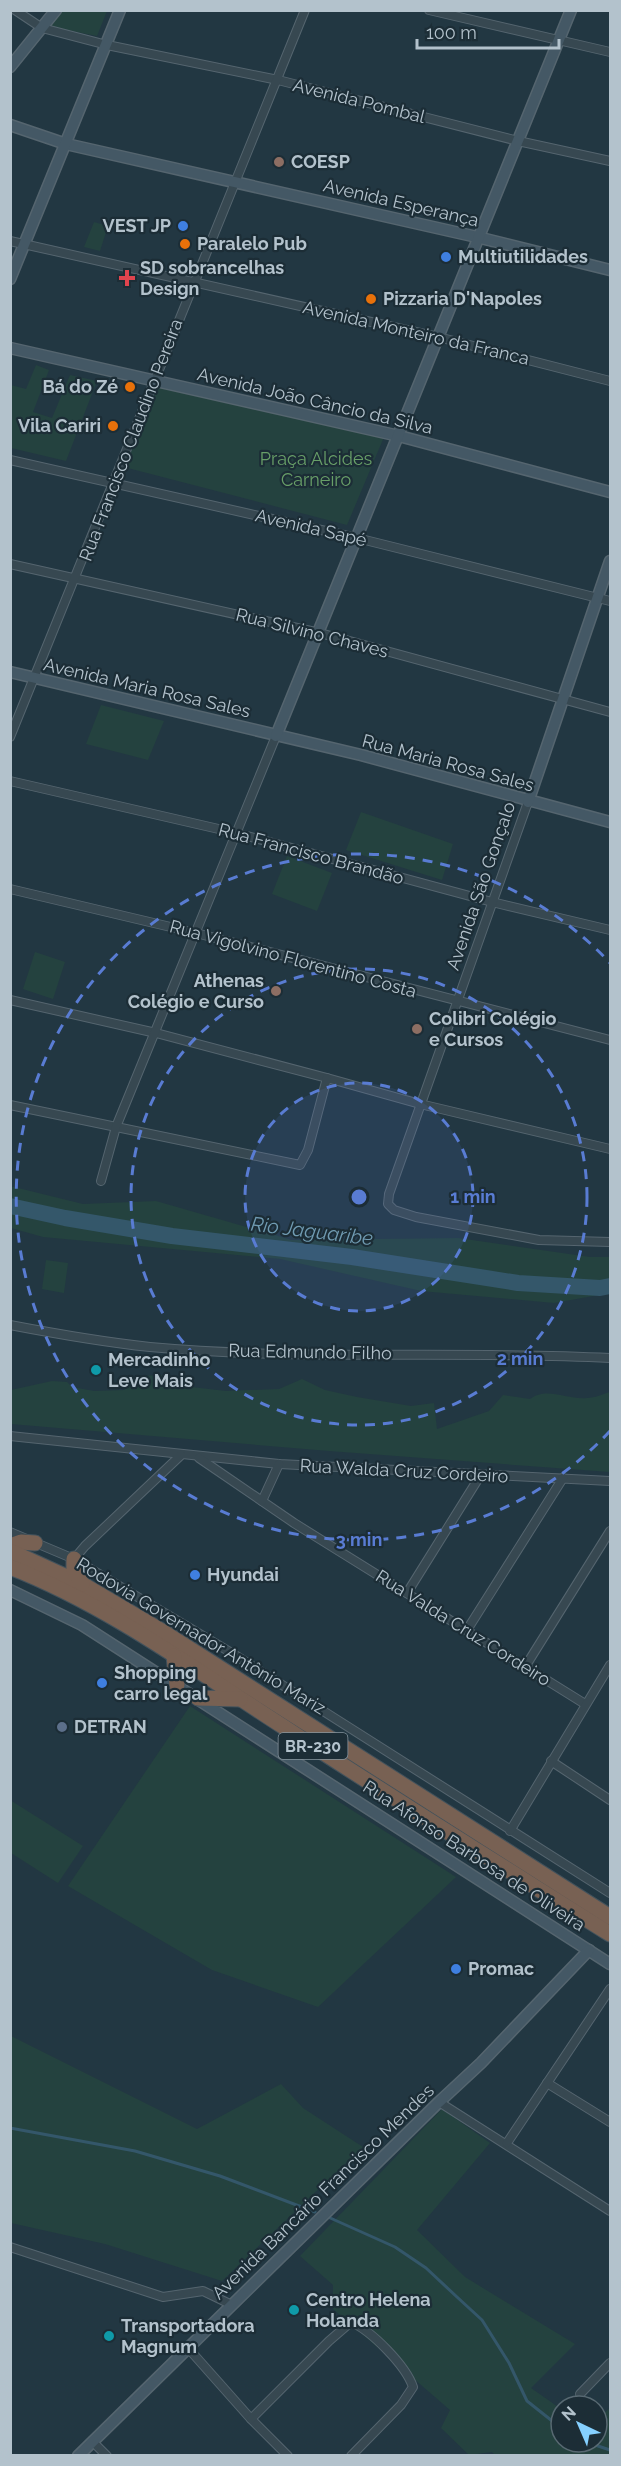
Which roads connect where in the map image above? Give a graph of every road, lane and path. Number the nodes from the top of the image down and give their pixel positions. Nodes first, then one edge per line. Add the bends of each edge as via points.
1 (15, 10) edge
2 (56, 10) edge
3 (120, 10) edge
4 (305, 10) edge
5 (429, 10) edge
6 (572, 10) edge
7 (42, 28) junction
8 (560, 39) junction
9 (107, 45) junction
10 (610, 52) edge
11 (10, 67) edge
12 (278, 80) junction
13 (10, 125) edge
14 (518, 141) junction
15 (66, 144) junction
16 (610, 161) edge
17 (234, 183) junction
18 (477, 237) junction
19 (10, 241) edge
20 (24, 245) junction
21 (610, 270) edge
22 (10, 279) edge
23 (194, 281) junction
24 (438, 337) junction
25 (10, 348) edge
26 (153, 380) junction
27 (610, 381) edge
28 (399, 436) junction
29 (10, 460) edge
30 (114, 482) junction
31 (610, 492) edge
32 (357, 538) junction
33 (610, 561) edge
34 (10, 564) edge
35 (76, 579) junction
36 (598, 599) junction
37 (610, 602) edge
38 (320, 633) junction
39 (10, 672) edge
40 (35, 678) junction
41 (562, 701) junction
42 (610, 712) edge
43 (276, 736) junction
44 (10, 737) edge
45 (10, 781) edge
46 (528, 802) junction
47 (610, 822) edge
48 (236, 833) junction
49 (10, 890) edge
50 (492, 902) junction
51 (610, 930) edge
52 (196, 933) junction
53 (10, 1000) edge
54 (457, 1002) junction
55 (156, 1034) junction
56 (610, 1040) edge
57 (327, 1078) junction
58 (420, 1104) junction
59 (10, 1105) edge
60 (116, 1127) junction
61 (610, 1149) edge
62 (101, 1181) dead end
63 (610, 1242) edge
64 (10, 1325) edge
65 (610, 1358) edge
66 (10, 1436) edge
67 (181, 1455) junction
68 (198, 1457) junction
69 (279, 1464) junction
70 (480, 1476) junction
71 (562, 1478) junction
72 (610, 1481) edge
73 (262, 1501) junction
74 (610, 1531) edge
75 (10, 1532) edge
76 (35, 1542) junction
77 (10, 1549) edge
78 (74, 1559) junction
79 (10, 1567) edge
80 (82, 1584) junction
81 (10, 1590) edge
82 (407, 1593) junction
83 (467, 1630) junction
84 (174, 1656) junction
85 (610, 1665) edge
86 (525, 1667) junction
87 (177, 1685) junction
88 (198, 1698) junction
89 (241, 1699) junction
90 (585, 1704) junction
91 (551, 1761) junction
92 (610, 1800) edge
93 (510, 1831) junction
94 (610, 1893) edge
95 (610, 1917) edge
96 (610, 1934) edge
97 (589, 1950) junction
98 (610, 1964) edge
99 (610, 1989) edge
100 (547, 2083) junction
101 (439, 2102) junction
102 (610, 2122) edge
103 (507, 2144) junction
104 (610, 2211) edge
105 (10, 2247) edge
106 (232, 2305) junction
107 (188, 2348) junction
108 (610, 2363) edge
109 (580, 2394) dead end
110 (251, 2419) junction
111 (93, 2442) junction
112 (287, 2455) edge
113 (78, 2456) edge
114 (106, 2456) edge
115 (351, 2456) edge

1 - 7 street, Avenida Pombal
2 - 7 street
3 - 9 street
4 - 12 street, Rua Francisco Claudino Pereira
5 - 8 street
6 - 8 street
7 - 9 street, Avenida Pombal
7 - 11 street
8 - 10 street
8 - 14 street
9 - 12 street, Avenida Pombal
9 - 15 street
12 - 14 street, Avenida Pombal
12 - 17 street, Rua Francisco Claudino Pereira
13 - 15 street, Avenida Esperança
14 - 16 street, Avenida Pombal
14 - 18 street
15 - 17 street, Avenida Esperança
15 - 20 street
17 - 18 street, Avenida Esperança
17 - 23 street, Rua Francisco Claudino Pereira
18 - 21 street, Avenida Esperança
18 - 24 street
19 - 20 street, Avenida Monteiro da Franca
20 - 22 street
20 - 23 street, Avenida Monteiro da Franca
23 - 24 street, Avenida Monteiro da Franca
23 - 26 street, Rua Francisco Claudino Pereira
24 - 27 street, Avenida Monteiro da Franca
24 - 28 street
25 - 26 street, Avenida João Câncio da Silva
26 - 28 street, Avenida João Câncio da Silva
26 - 30 street, Rua Francisco Claudino Pereira
28 - 31 street, Avenida João Câncio da Silva
28 - 32 street
29 - 30 street, Avenida Sapé
30 - 32 street, Avenida Sapé
30 - 35 street, Rua Francisco Claudino Pereira
32 - 36 street, Avenida Sapé
32 - 38 street
33 - 36 street, Avenida São Gonçalo
34 - 35 street, Rua Silvino Chaves
35 - 38 street, Rua Silvino Chaves
35 - 40 street, Rua Francisco Claudino Pereira
36 - 37 street, Avenida Sapé
36 - 41 street, Avenida São Gonçalo
38 - 41 street, Rua Silvino Chaves
38 - 43 street
39 - 40 street, Avenida Maria Rosa Sales
40 - 43 street, Avenida Maria Rosa Sales
40 - 44 street, Rua Francisco Claudino Pereira
41 - 42 street, Rua Silvino Chaves
41 - 46 street, Avenida São Gonçalo
43 - 46 street, Rua Maria Rosa Sales via 361,755
43 - 48 street
45 - 48 street, Rua Francisco Brandão
46 - 47 street, Rua Maria Rosa Sales
46 - 50 street, Avenida São Gonçalo
48 - 50 street, Rua Francisco Brandão
48 - 52 street
49 - 52 street, Rua Vigolvino Florentino Costa
50 - 51 street, Rua Francisco Brandão
50 - 54 street, Avenida São Gonçalo
52 - 54 street, Rua Vigolvino Florentino Costa
52 - 55 street
53 - 55 street
54 - 56 street, Rua Vigolvino Florentino Costa
54 - 58 street, Avenida São Gonçalo
55 - 57 street
55 - 60 street
57 - 58 street
57 - 60 street via 305,1160 297,1165
58 - 61 street
58 - 63 street, Avenida São Gonçalo via 388,1199 390,1207 416,1217 539,1239
59 - 60 street
60 - 62 street
64 - 65 street, Rua Edmundo Filho via 150,1347 339,1355
66 - 67 street, Rua Valda Cruz Cordeiro
67 - 68 street, Rua Valda Cruz Cordeiro
67 - 78 street
68 - 69 street, Rua Walda Cruz Cordeiro
68 - 73 street, Rua Valda Cruz Cordeiro
69 - 70 street, Rua Walda Cruz Cordeiro
69 - 73 street
70 - 71 street, Rua Walda Cruz Cordeiro
70 - 82 street
71 - 72 street, Rua Walda Cruz Cordeiro
71 - 83 street
73 - 82 street, Rua Valda Cruz Cordeiro
74 - 86 street
75 - 76 street
76 - 77 highway via 21,1542
76 - 78 street
77 - 80 highway, Rodovia Governador Antônio Mariz / BR-230
78 - 80 highway via 74,1570
78 - 93 street via 235,1655
79 - 84 highway, Rodovia Governador Antônio Mariz / BR-230 via 45,1581
80 - 95 highway, Rodovia Governador Antônio Mariz / BR-230
81 - 87 street, Rua Afonso Barbosa de Oliveira via 82,1625
82 - 83 street, Rua Valda Cruz Cordeiro
83 - 86 street, Rua Valda Cruz Cordeiro
84 - 87 highway
84 - 89 highway, Rodovia Governador Antônio Mariz / BR-230
85 - 90 street
86 - 90 street, Rua Valda Cruz Cordeiro
87 - 88 street, Rua Afonso Barbosa de Oliveira
88 - 89 highway
88 - 97 street, Rua Afonso Barbosa de Oliveira
89 - 96 highway, Rodovia Governador Antônio Mariz / BR-230
90 - 91 street
91 - 92 street
91 - 93 street
93 - 94 street
97 - 98 street, Rua Afonso Barbosa de Oliveira
97 - 101 street, Avenida Bancário Francisco Mendes
99 - 100 street
100 - 102 street
100 - 103 street
101 - 103 street
101 - 106 street, Avenida Bancário Francisco Mendes
103 - 104 street
105 - 106 street via 163,2297 203,2291
106 - 107 street, Avenida Bancário Francisco Mendes
107 - 110 street
107 - 111 street, Avenida Bancário Francisco Mendes
108 - 109 street
110 - 112 street
110 - 115 street via 351,2322 379,2343 401,2366 412,2385 400,2405
111 - 113 street, Avenida Bancário Francisco Mendes
111 - 114 street

